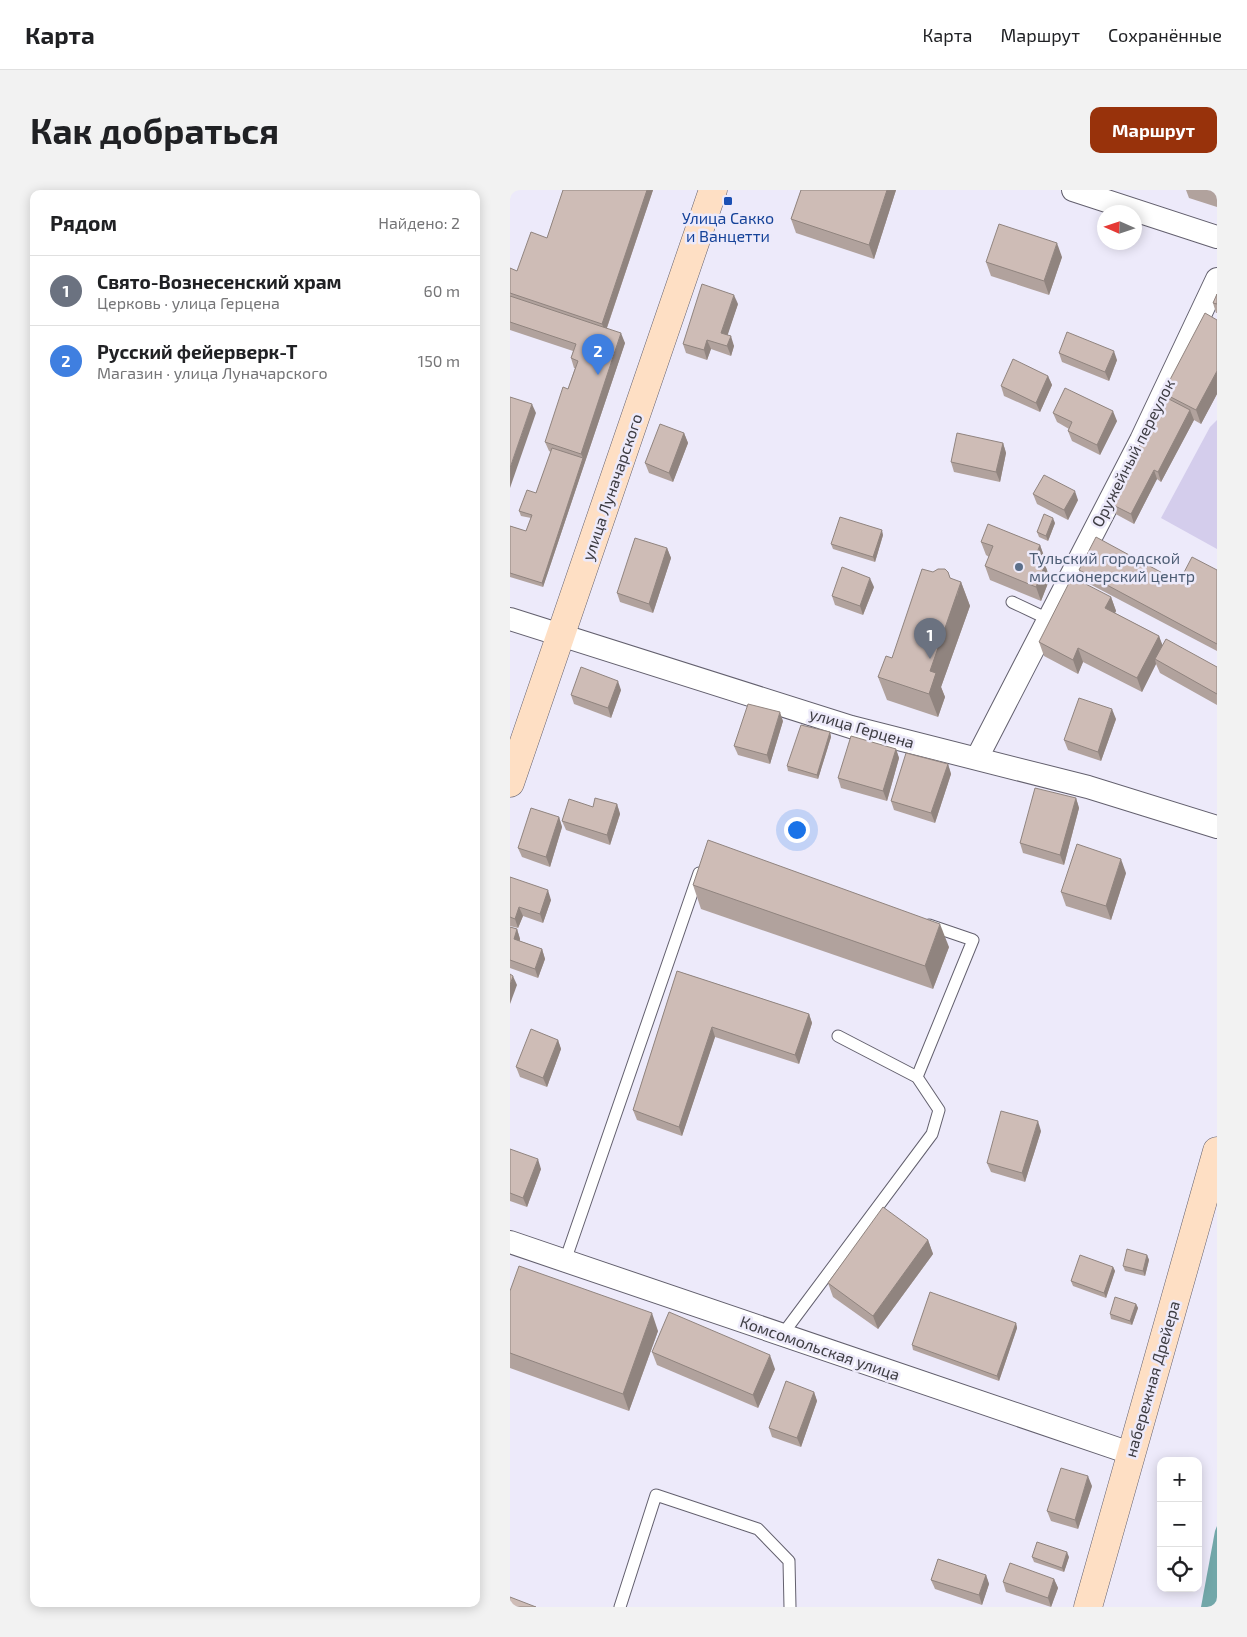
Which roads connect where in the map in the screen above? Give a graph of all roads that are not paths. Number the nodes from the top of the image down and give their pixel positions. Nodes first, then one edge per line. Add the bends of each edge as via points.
1 (713, 190) edge
2 (1073, 190) edge
3 (1217, 237) edge
4 (1217, 279) edge
5 (1012, 602) dead end
6 (510, 619) edge
7 (1048, 619) junction
8 (562, 635) junction
9 (977, 758) junction
10 (510, 783) edge
11 (1217, 827) edge
12 (701, 866) edge
13 (918, 921) edge
14 (838, 1036) dead end
15 (916, 1077) junction
16 (1217, 1151) edge
17 (510, 1242) edge
18 (565, 1261) junction
19 (782, 1335) junction
20 (1130, 1453) junction
21 (620, 1607) edge
22 (790, 1607) edge
23 (1088, 1607) edge

1 - 8 main road, улица Луначарского
2 - 3 street
4 - 7 street, Оружейный переулок via 1141,440
5 - 7 lane
6 - 8 street, улица Герцена
7 - 9 street, Оружейный переулок
8 - 9 street, улица Герцена via 851,727
8 - 10 main road, улица Луначарского
9 - 11 street, улица Герцена via 1088,787
12 - 18 lane
13 - 15 lane via 973,940
14 - 15 lane
15 - 19 lane via 939,1110 932,1134
16 - 20 main road, набережная Дрейера
17 - 18 street, Комсомольская улица
18 - 19 street, Комсомольская улица
19 - 20 street, Комсомольская улица
20 - 23 main road, набережная Дрейера
21 - 22 lane via 656,1495 758,1529 789,1561

